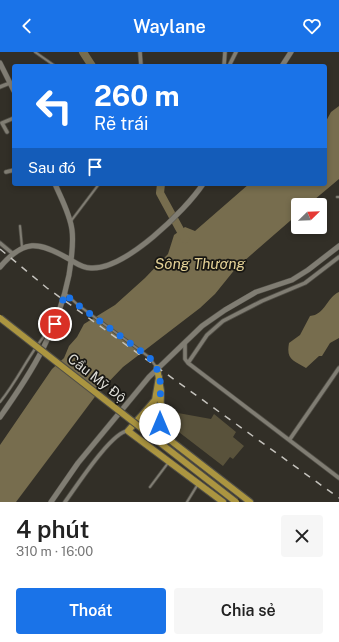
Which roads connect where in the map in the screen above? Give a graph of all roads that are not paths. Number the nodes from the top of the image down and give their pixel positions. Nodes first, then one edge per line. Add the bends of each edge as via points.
1 (35, 52) edge
2 (140, 52) edge
3 (225, 52) edge
4 (236, 52) edge
5 (291, 52) edge
6 (0, 64) edge
7 (51, 64) edge
8 (141, 64) edge
9 (224, 64) edge
10 (230, 64) edge
11 (283, 64) edge
12 (10, 83) junction
13 (12, 87) edge
14 (0, 88) edge
15 (12, 119) edge
16 (7, 132) dead end
17 (12, 170) edge
18 (6, 172) dead end
19 (56, 186) edge
20 (97, 186) edge
21 (202, 186) edge
22 (70, 222) junction
23 (20, 226) dead end
24 (0, 243) edge
25 (339, 246) edge
26 (22, 247) junction
27 (12, 253) junction
28 (339, 257) edge
29 (71, 260) junction
30 (0, 267) edge
31 (65, 294) junction
32 (0, 318) edge
33 (55, 324) junction
34 (185, 343) junction
35 (188, 363) junction
36 (158, 368) junction
37 (339, 368) edge
38 (160, 377) junction
39 (0, 402) edge
40 (0, 417) edge
41 (160, 424) junction
42 (129, 431) junction
43 (290, 439) junction
44 (170, 460) junction
45 (339, 478) edge
46 (199, 483) junction
47 (150, 487) dead end
48 (51, 502) edge
49 (66, 502) edge
50 (187, 502) edge
51 (223, 502) edge
52 (236, 502) edge
53 (250, 502) edge

1 - 7 lane
2 - 8 street
3 - 9 street
4 - 10 street
5 - 11 street
6 - 12 street
12 - 13 street
12 - 14 street
15 - 16 street via 2,123
17 - 18 street
19 - 22 street
20 - 22 lane
21 - 29 street via 178,214 153,237 115,262 90,268
22 - 29 street
23 - 26 lane
24 - 27 street
25 - 34 street via 292,280 256,292 225,310 202,326
26 - 27 street
26 - 29 street via 51,249
27 - 30 street
28 - 35 street via 305,282 223,321 208,335
29 - 31 street
31 - 33 street
31 - 36 lane via 149,357
32 - 52 main road, Cầu Mỹ Độ, bridge
33 - 39 lane via 33,350
33 - 40 street via 33,370
34 - 35 street via 185,359
34 - 36 street
35 - 43 street
36 - 38 main road
36 - 48 street via 78,464
37 - 43 street
38 - 41 main road
38 - 42 main road via 155,400
41 - 42 main road via 156,417 146,416
41 - 53 main road via 161,431 171,442
42 - 44 main road
42 - 49 street via 119,433 107,445
43 - 45 street
44 - 46 main road
44 - 47 lane
46 - 50 lane
46 - 51 main road

